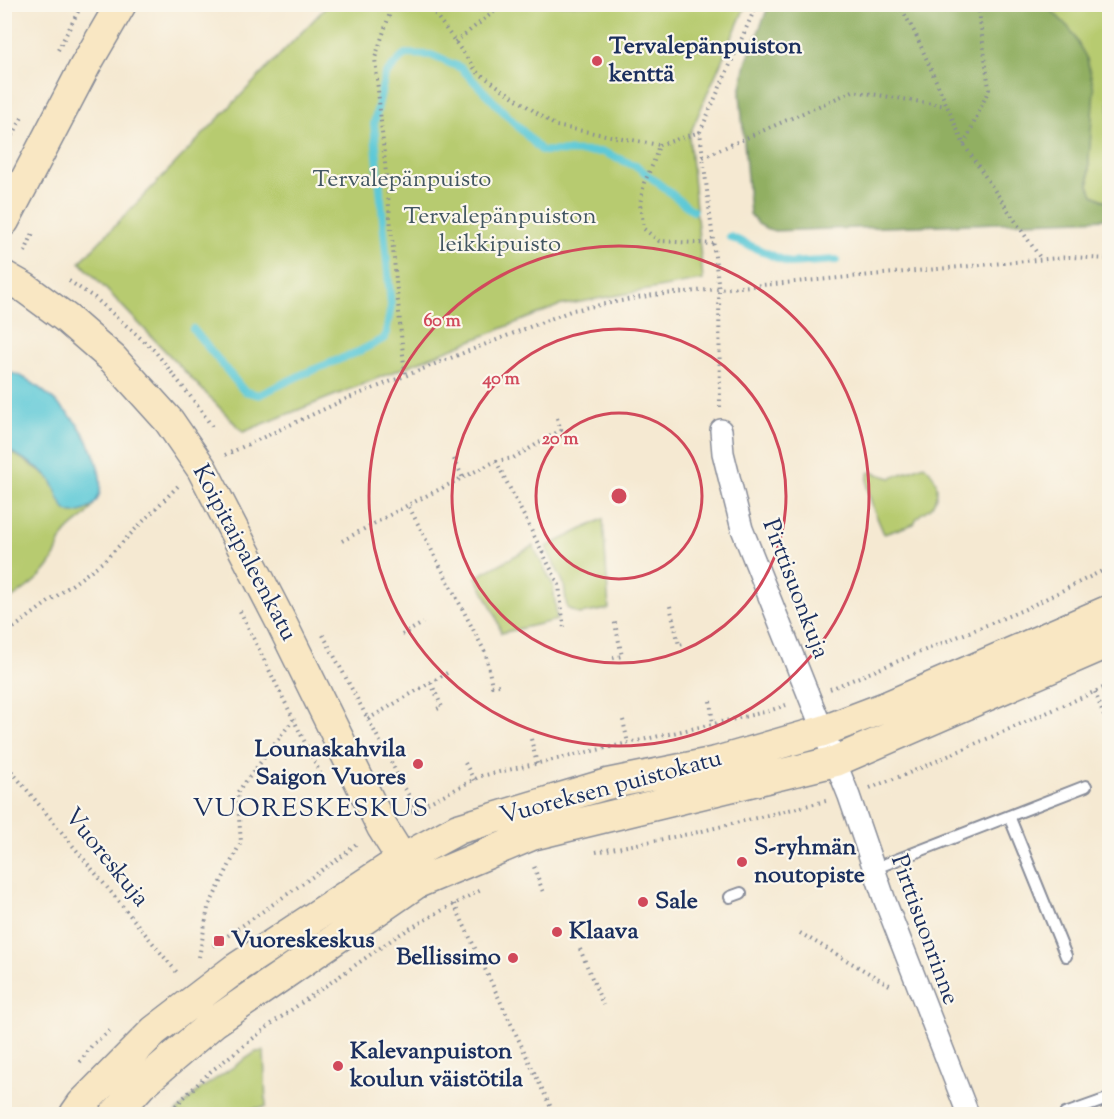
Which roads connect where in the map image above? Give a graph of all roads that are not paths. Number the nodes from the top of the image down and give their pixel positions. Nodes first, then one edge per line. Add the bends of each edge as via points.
1 (121, 4) edge
2 (4, 221) edge
3 (4, 276) edge
4 (721, 430) road end
5 (1110, 610) edge
6 (1110, 642) edge
7 (823, 731) junction
8 (836, 761) junction
9 (1086, 786) dead end
10 (1009, 816) junction
11 (873, 869) junction
12 (409, 871) junction
13 (741, 893) dead end
14 (730, 897) dead end
15 (1066, 956) dead end
16 (1110, 1098) edge
17 (75, 1114) edge
18 (115, 1114) edge
19 (968, 1114) edge
20 (1065, 1114) edge

1 - 2 main road
3 - 12 main road, Koipitaipaleenkatu via 66,318 113,359 169,421 190,477 275,610 382,827
4 - 7 street, Pirttisuonkuja via 742,529
5 - 7 main road, Vuoreksen puistokatu
6 - 8 main road, Vuoreksen puistokatu
7 - 8 street, Pirttisuonkuja
7 - 12 main road, Vuoreksen puistokatu via 717,762 607,784 458,829
8 - 11 street, Pirttisuonrinne
8 - 12 main road, Vuoreksen puistokatu via 532,835
9 - 10 lane
10 - 11 lane
10 - 15 lane
11 - 19 street, Pirttisuonrinne
12 - 17 main road, Vuoreksen puistokatu via 235,969 154,1030
12 - 18 main road, Vuoreksen puistokatu via 213,1023 142,1084
13 - 14 lane
16 - 20 lane

